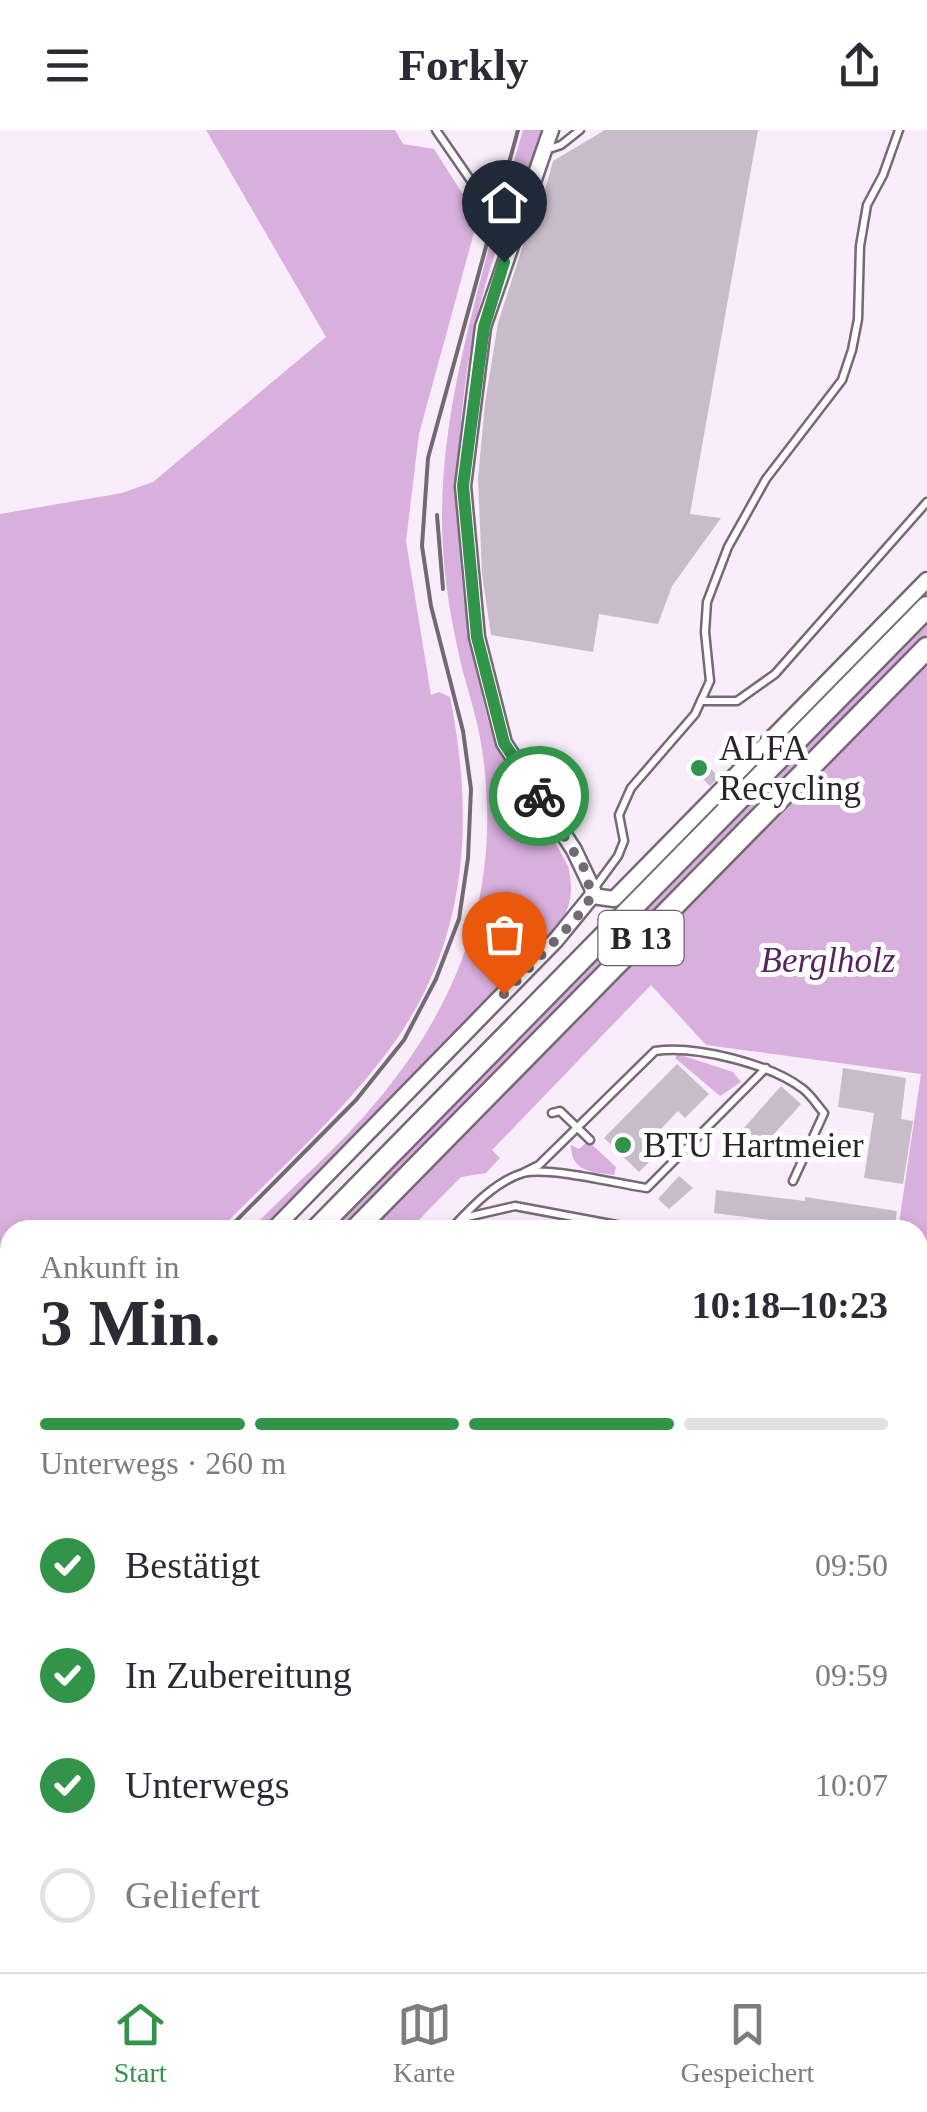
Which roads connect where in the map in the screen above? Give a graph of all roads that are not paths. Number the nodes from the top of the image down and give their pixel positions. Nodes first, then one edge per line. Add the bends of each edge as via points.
1 (436, 130) edge
2 (550, 130) edge
3 (580, 130) edge
4 (898, 130) edge
5 (544, 151) junction
6 (514, 229) junction
7 (927, 502) edge
8 (927, 580) edge
9 (927, 607) edge
10 (927, 648) edge
11 (701, 701) junction
12 (593, 893) junction
13 (766, 1068) junction
14 (552, 1114) dead end
15 (578, 1127) junction
16 (590, 1140) dead end
17 (525, 1172) junction
18 (793, 1180) dead end
19 (461, 1218) joint
20 (284, 1220) edge
21 (326, 1220) edge
22 (365, 1220) edge
23 (589, 1220) edge

1 - 6 lane via 494,214
2 - 5 street
3 - 5 lane
4 - 11 lane via 867,205 858,318 842,380 766,479 728,547 707,602 710,681
5 - 6 street
6 - 12 street via 484,327 463,486 477,637 504,743 574,850
7 - 11 lane via 775,674 737,702
8 - 12 street via 614,899
9 - 21 main road, B 13
10 - 22 main road, B 13
11 - 12 lane via 631,788 619,815 624,841
12 - 20 street via 556,940
13 - 15 lane via 678,1048 655,1051
13 - 17 lane via 647,1188
13 - 18 lane via 804,1090 824,1113
14 - 15 lane via 560,1111
15 - 16 lane
15 - 17 lane
17 - 19 lane
19 - 23 lane via 515,1206

